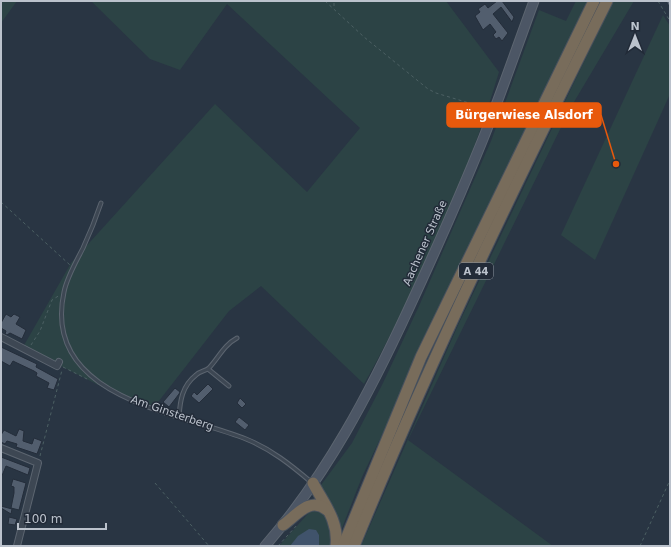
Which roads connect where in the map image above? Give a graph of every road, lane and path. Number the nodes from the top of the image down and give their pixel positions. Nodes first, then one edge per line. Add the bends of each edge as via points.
1 (325, 1) edge
2 (334, 1) edge
3 (534, 1) edge
4 (594, 1) edge
5 (608, 1) edge
6 (658, 1) edge
7 (334, 8) junction
8 (670, 21) edge
9 (492, 117) junction
10 (1, 202) edge
11 (101, 203) dead end
12 (73, 269) junction
13 (64, 294) junction
14 (1, 337) edge
15 (237, 338) dead end
16 (28, 351) junction
17 (59, 362) junction
18 (208, 369) junction
19 (93, 378) junction
20 (229, 386) dead end
21 (178, 417) junction
22 (1, 448) edge
23 (38, 463) junction
24 (670, 480) edge
25 (156, 482) dead end
26 (313, 483) junction
27 (329, 511) junction
28 (283, 526) junction
29 (17, 546) edge
30 (209, 546) edge
31 (265, 546) edge
32 (336, 546) edge
33 (343, 546) edge
34 (354, 546) edge
35 (640, 546) edge

1 - 7 path
2 - 7 path
3 - 9 main road, Aachener Straße
4 - 33 highway, A 44 via 421,357
5 - 34 highway, A 44 via 539,136 428,373
6 - 8 path
7 - 9 path via 364,37 428,89 469,103
9 - 26 main road, Aachener Straße via 398,332 352,424
10 - 12 path
11 - 12 lane, Am Ginsterberg
12 - 13 lane, Am Ginsterberg
13 - 16 path via 52,300 40,331
13 - 19 lane, Am Ginsterberg via 63,320 68,344 74,356
14 - 16 street
15 - 18 lane via 228,343
16 - 17 street via 57,366
17 - 19 path via 64,368 86,380
17 - 23 path via 62,369
18 - 20 lane
18 - 21 lane via 196,374 181,393
19 - 21 lane, Am Ginsterberg via 124,397
21 - 26 lane, Am Ginsterberg via 226,431 265,447
22 - 23 street
23 - 29 street
24 - 35 path
25 - 30 path
26 - 27 highway
26 - 28 main road, Aachener Straße
27 - 28 highway via 320,505 310,504
27 - 32 highway via 336,526
28 - 31 main road, Aachener Straße

